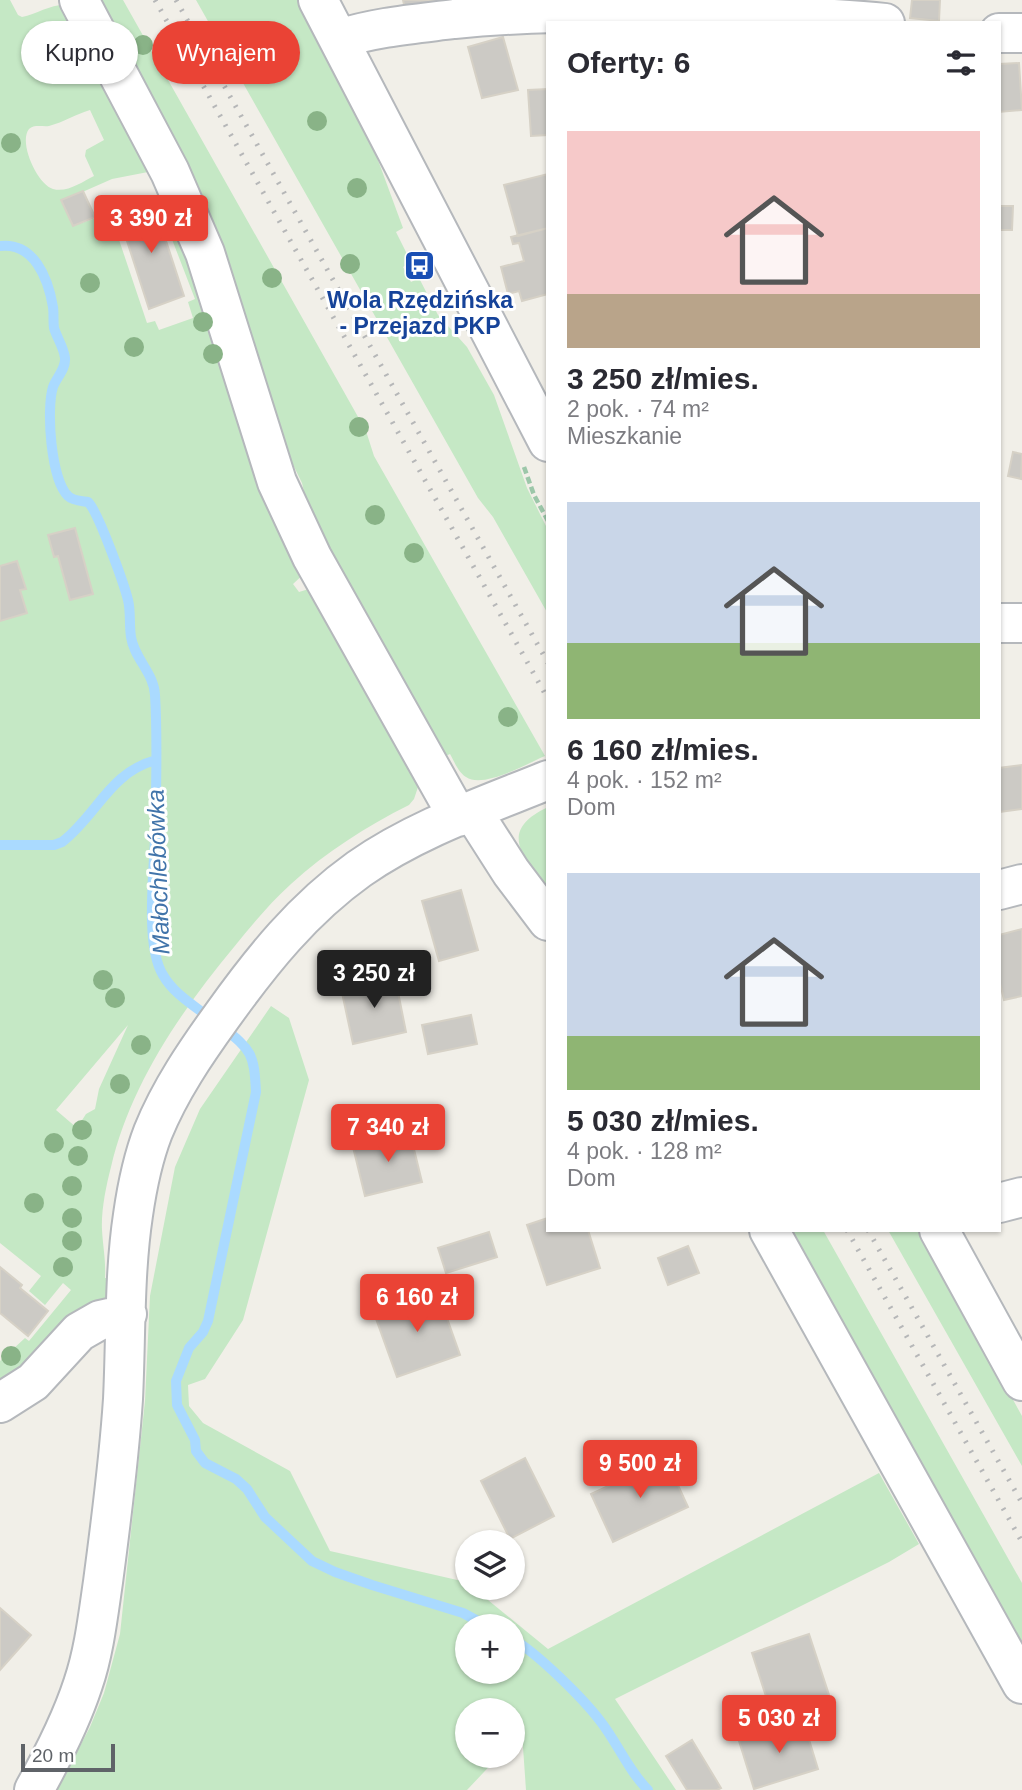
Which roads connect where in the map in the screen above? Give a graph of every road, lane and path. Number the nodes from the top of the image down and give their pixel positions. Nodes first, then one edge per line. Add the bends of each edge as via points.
1 (79, 0) edge
2 (318, 0) edge
3 (845, 21) edge
4 (1001, 33) edge
5 (1022, 33) edge
6 (339, 39) junction
7 (546, 438) edge
8 (1001, 623) edge
9 (1022, 623) edge
10 (546, 781) edge
11 (465, 814) junction
12 (1022, 884) edge
13 (1001, 889) edge
14 (546, 918) edge
15 (1022, 1197) edge
16 (1001, 1202) edge
17 (770, 1232) edge
18 (940, 1232) edge
19 (127, 1314) junction
20 (1022, 1381) edge
21 (0, 1403) edge
22 (1022, 1684) edge
23 (34, 1790) edge

1 - 11 street via 170,172 205,253 277,482 312,557
2 - 6 street
3 - 6 street via 575,10 398,25
4 - 5 street
6 - 7 street
8 - 9 street
10 - 11 street
11 - 14 street
11 - 19 street via 401,843 313,905 244,985 194,1054 153,1133 140,1177 132,1219
12 - 13 street
15 - 16 street
17 - 22 street
18 - 20 street
19 - 21 street via 100,1320 79,1332 33,1381
19 - 23 street via 122,1402 95,1636 84,1683

